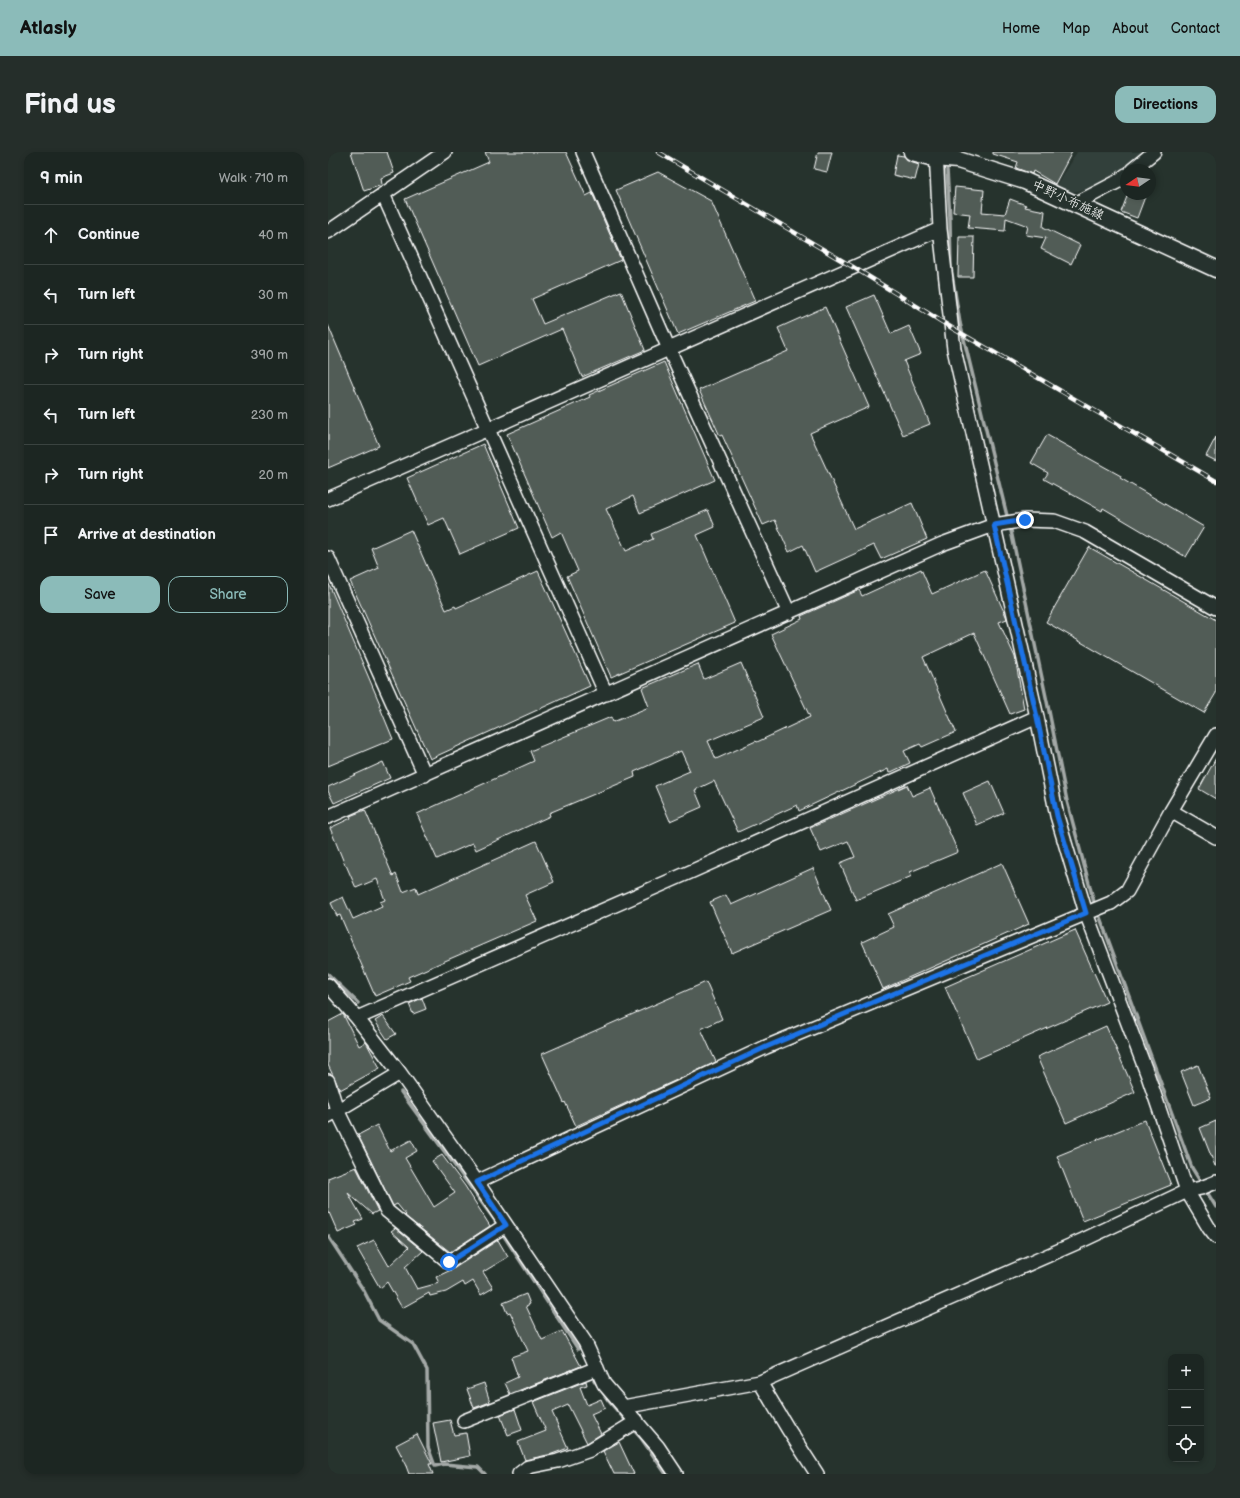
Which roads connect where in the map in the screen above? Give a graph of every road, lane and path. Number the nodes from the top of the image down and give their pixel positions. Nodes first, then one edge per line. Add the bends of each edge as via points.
1 (445, 152) edge
2 (584, 152) edge
3 (912, 152) edge
4 (1154, 152) edge
5 (936, 155) edge
6 (1139, 164) edge
7 (1120, 180) edge
8 (383, 194) junction
9 (1075, 204) junction
10 (940, 229) junction
11 (328, 232) edge
12 (1216, 269) edge
13 (669, 349) junction
14 (488, 429) junction
15 (328, 498) edge
16 (994, 525) junction
17 (328, 558) edge
18 (1216, 608) edge
19 (789, 613) junction
20 (606, 694) junction
21 (1037, 717) junction
22 (1216, 735) edge
23 (424, 775) junction
24 (1171, 811) junction
25 (328, 818) edge
26 (1216, 837) edge
27 (1086, 913) junction
28 (328, 985) edge
29 (357, 1018) junction
30 (400, 1073) junction
31 (328, 1081) edge
32 (333, 1113) edge
33 (477, 1182) junction
34 (1215, 1183) edge
35 (1187, 1191) junction
36 (506, 1225) junction
37 (1216, 1236) edge
38 (597, 1368) junction
39 (760, 1382) junction
40 (623, 1407) junction
41 (464, 1421) dead end
42 (637, 1421) junction
43 (519, 1474) edge
44 (676, 1474) edge
45 (818, 1474) edge

1 - 8 street
2 - 13 street
3 - 5 main road, 中野小布施線
4 - 6 street
5 - 9 main road, 中野小布施線 via 1026,181
5 - 10 street
7 - 9 street
8 - 11 street
8 - 14 street
9 - 12 main road, 中野小布施線
10 - 13 street
10 - 16 street via 954,349
13 - 14 street
13 - 19 street
14 - 15 street
14 - 20 street
16 - 18 street via 1025,520 1054,521 1085,532
16 - 19 street via 942,544
16 - 21 street
17 - 23 street
19 - 20 street
20 - 23 street
21 - 27 street via 1057,816
21 - 29 street
22 - 24 street
23 - 25 street
24 - 26 street
24 - 27 street via 1127,891 1111,903
27 - 33 street via 766,1047
27 - 35 street via 1148,1076
28 - 29 street
29 - 30 street
30 - 32 street
30 - 33 street
31 - 32 street
32 - 36 street via 387,1211 449,1262
33 - 36 street
34 - 35 street
35 - 37 street
35 - 39 street via 1083,1240
36 - 38 street via 584,1342
38 - 40 street via 604,1384
38 - 41 street
39 - 40 street
39 - 45 street
40 - 42 street
42 - 43 street via 590,1450 558,1461 528,1466
42 - 44 street

